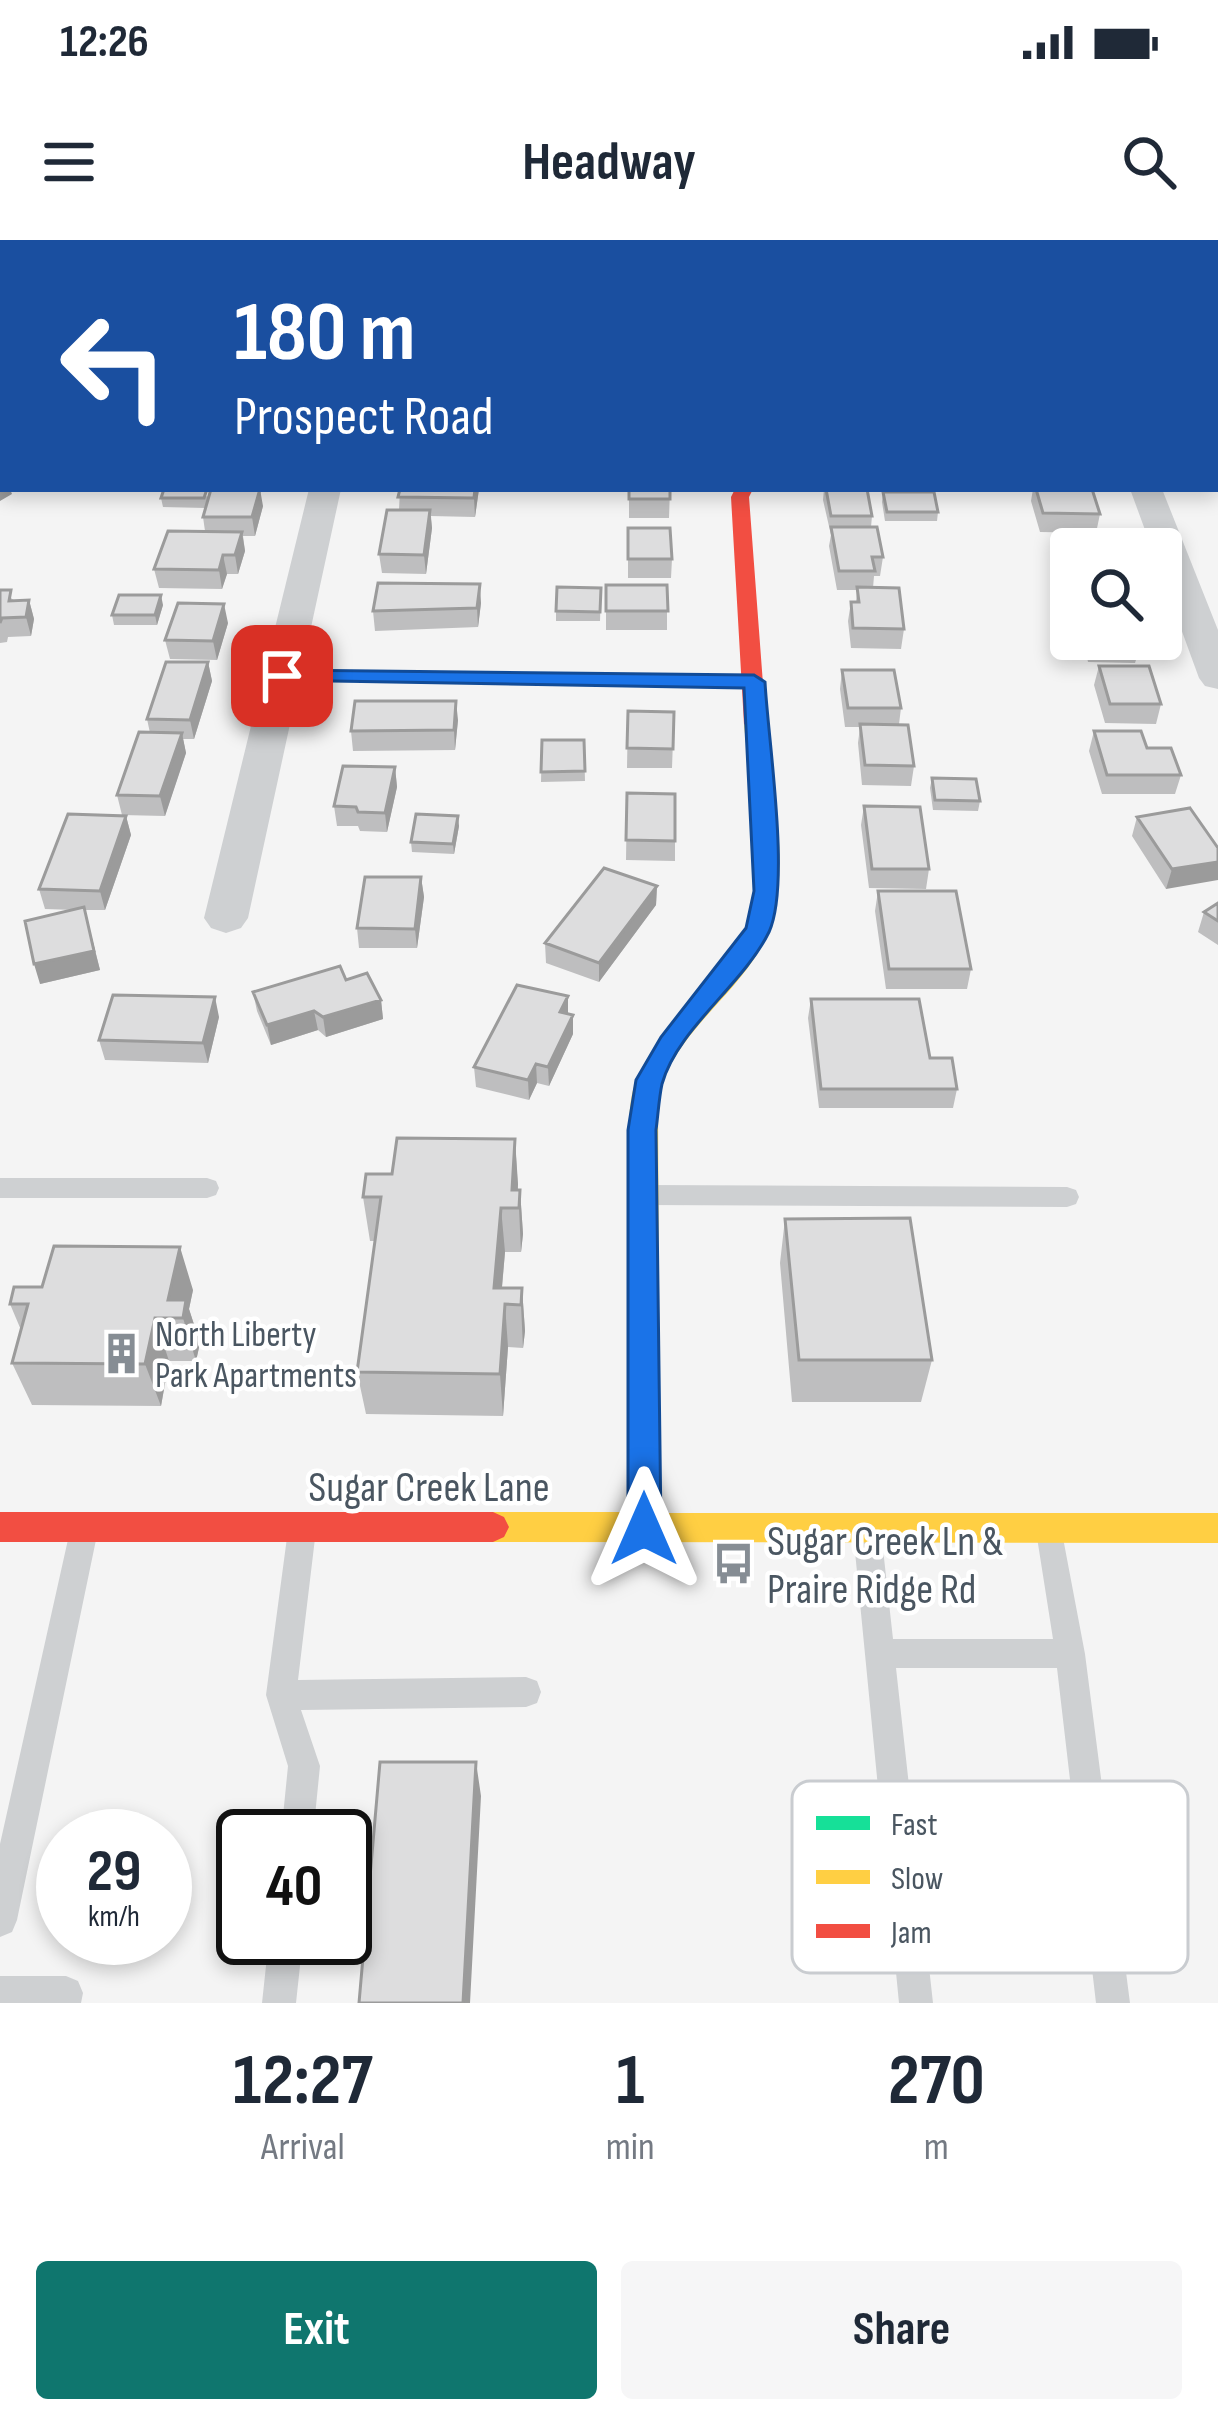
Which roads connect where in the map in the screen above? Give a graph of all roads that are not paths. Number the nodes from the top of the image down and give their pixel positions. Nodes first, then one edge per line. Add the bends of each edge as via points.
1 (324, 492) edge
2 (742, 492) edge
3 (1147, 492) edge
4 (282, 676) junction
5 (1218, 678) edge
6 (754, 682) junction
7 (226, 918) dead end
8 (0, 1188) edge
9 (207, 1188) dead end
10 (642, 1195) junction
11 (1067, 1197) dead end
12 (0, 1527) edge
13 (85, 1527) junction
14 (302, 1528) junction
15 (1049, 1528) junction
16 (1218, 1528) edge
17 (644, 1529) junction
18 (867, 1529) junction
19 (879, 1653) junction
20 (1070, 1654) junction
21 (526, 1692) dead end
22 (281, 1694) junction
23 (893, 1781) edge
24 (1086, 1781) edge
25 (300, 1809) edge
26 (0, 1920) edge
27 (283, 1965) edge
28 (913, 1973) edge
29 (1109, 1973) edge
30 (0, 1993) edge
31 (64, 2003) edge
32 (279, 2003) edge
33 (916, 2003) edge
34 (1113, 2003) edge

1 - 4 street
2 - 6 street
3 - 5 street
4 - 6 street
4 - 7 street
6 - 10 street via 762,910 739,960 650,1080
8 - 9 lane
10 - 11 lane
10 - 17 street
12 - 13 street, Sugar Creek Lane
13 - 14 street, Sugar Creek Lane
13 - 26 lane
14 - 17 street, Sugar Creek Lane
14 - 22 lane
15 - 16 street, Sugar Creek Lane
15 - 18 street, Sugar Creek Lane
15 - 20 lane
17 - 18 street, Sugar Creek Lane
18 - 19 lane
19 - 20 lane
19 - 23 lane
20 - 24 lane
21 - 22 lane
22 - 25 lane via 304,1766
27 - 32 lane
28 - 33 lane
29 - 34 lane
30 - 31 lane via 66,1993

